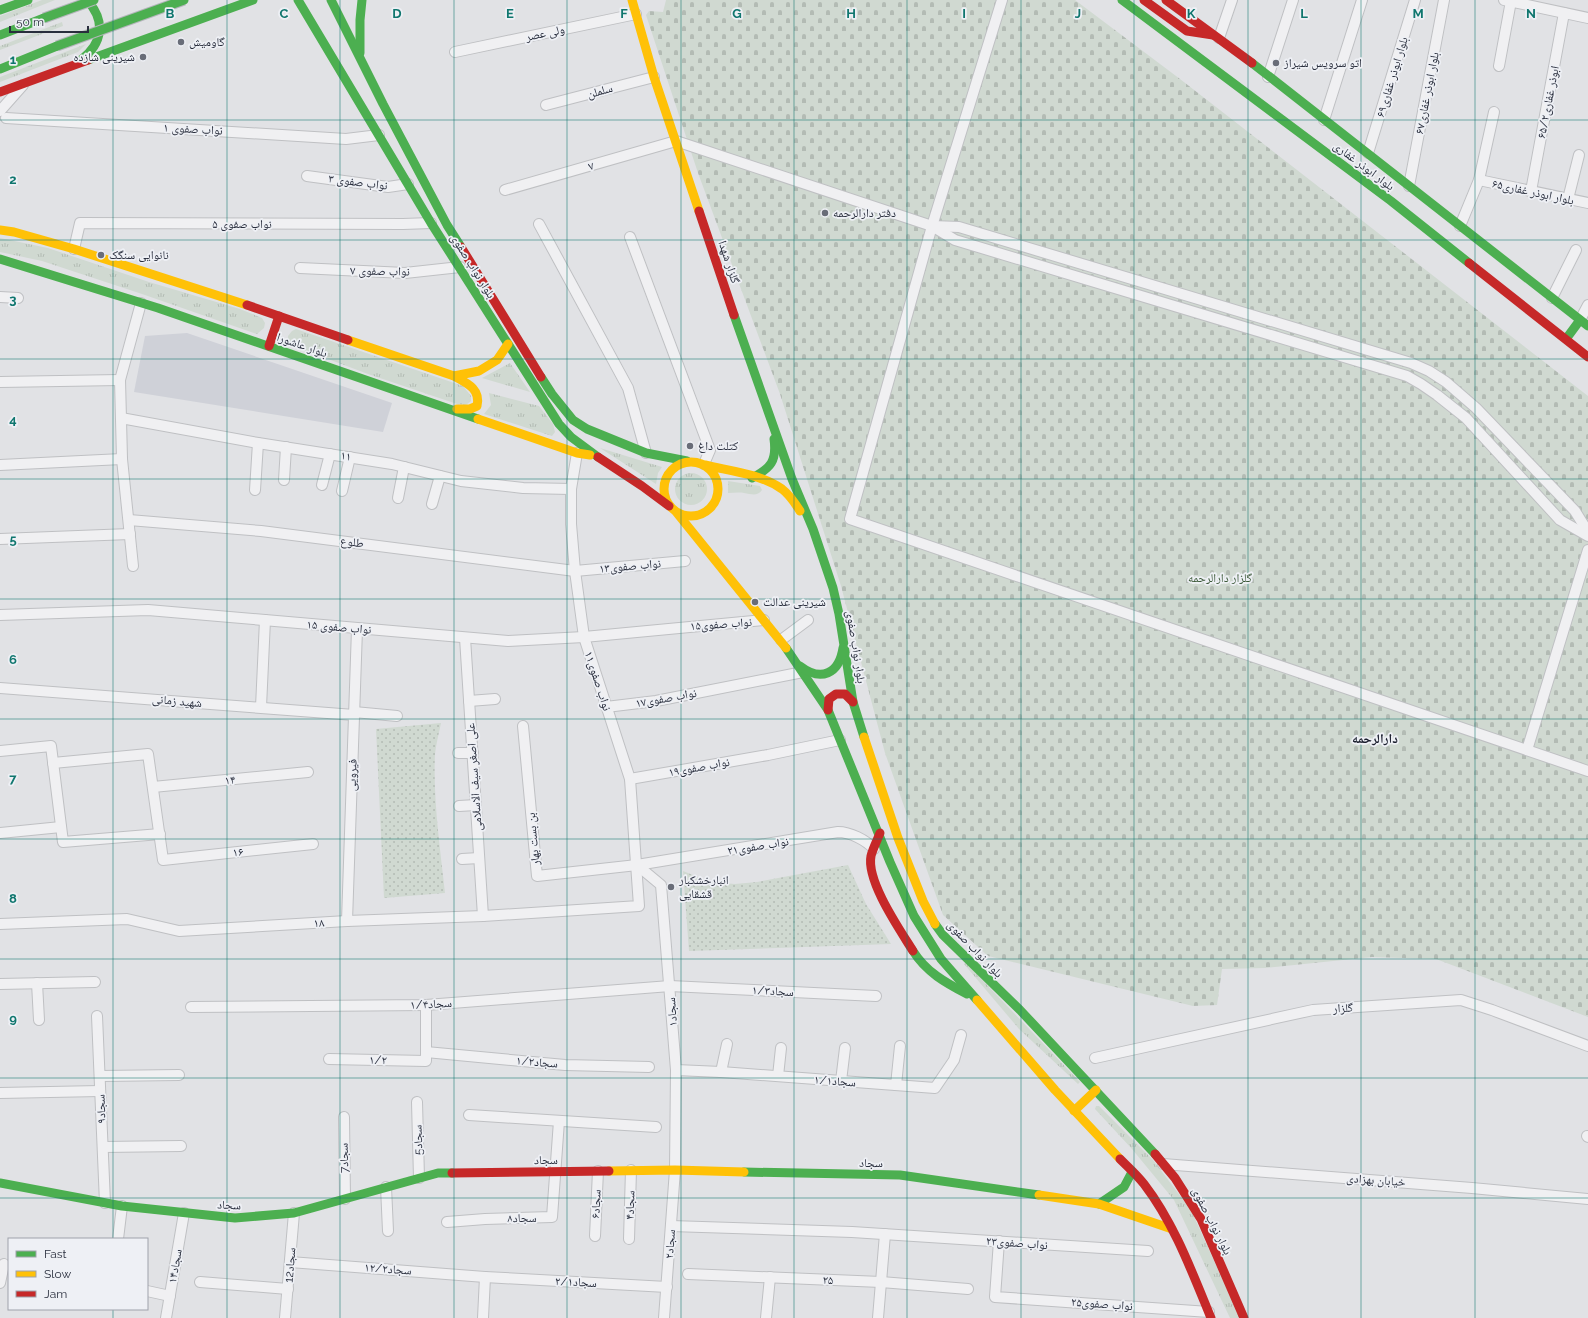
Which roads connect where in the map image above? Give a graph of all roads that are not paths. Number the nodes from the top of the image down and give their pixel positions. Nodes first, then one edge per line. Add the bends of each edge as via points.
1 (28, 0) edge
2 (87, 0) edge
3 (94, 0) edge
4 (184, 0) edge
5 (253, 0) edge
6 (298, 0) edge
7 (331, 0) edge
8 (362, 0) edge
9 (632, 0) edge
10 (1002, 0) edge
11 (1122, 0) edge
12 (1144, 0) edge
13 (1232, 0) edge
14 (1293, 0) edge
15 (1362, 0) edge
16 (1415, 0) edge
17 (1444, 0) edge
18 (1556, 0) edge
19 (1171, 1) edge
20 (1508, 1) edge
21 (230, 4) edge
22 (0, 10) edge
23 (1553, 10) junction
24 (1564, 13) junction
25 (636, 14) junction
26 (1588, 18) edge
27 (0, 35) edge
28 (1217, 37) junction
29 (455, 52) dead end
30 (360, 57) junction
31 (74, 65) junction
32 (1499, 66) dead end
33 (0, 68) edge
34 (654, 77) junction
35 (1268, 77) junction
36 (25, 83) junction
37 (0, 92) edge
38 (546, 105) dead end
39 (1494, 112) dead end
40 (3, 114) edge
41 (1324, 120) junction
42 (379, 135) junction
43 (676, 142) junction
44 (1368, 153) junction
45 (1579, 155) dead end
46 (413, 161) junction
47 (399, 168) junction
48 (307, 176) dead end
49 (1479, 180) junction
50 (408, 184) junction
51 (1409, 186) junction
52 (505, 190) dead end
53 (1531, 191) junction
54 (1568, 199) junction
55 (1588, 203) edge
56 (431, 223) junction
57 (539, 224) dead end
58 (932, 226) junction
59 (1460, 226) junction
60 (0, 230) edge
61 (630, 237) dead end
62 (74, 250) junction
63 (1576, 250) dead end
64 (0, 259) edge
65 (300, 268) dead end
66 (460, 268) junction
67 (0, 298) edge
68 (18, 298) dead end
69 (1552, 298) junction
70 (142, 303) junction
71 (1588, 305) edge
72 (279, 316) junction
73 (1584, 323) edge
74 (1566, 339) junction
75 (508, 344) junction
76 (269, 346) junction
77 (1588, 356) edge
78 (454, 376) junction
79 (120, 380) junction
80 (0, 382) edge
81 (760, 388) junction
82 (447, 408) junction
83 (121, 418) junction
84 (258, 443) junction
85 (286, 447) junction
86 (577, 453) junction
87 (646, 453) junction
88 (330, 454) junction
89 (595, 456) junction
90 (350, 457) junction
91 (122, 459) junction
92 (688, 461) junction
93 (704, 464) junction
94 (0, 465) edge
95 (404, 467) junction
96 (440, 476) junction
97 (752, 478) junction
98 (284, 480) dead end
99 (322, 486) dead end
100 (571, 489) junction
101 (255, 490) dead end
102 (342, 491) dead end
103 (398, 498) dead end
104 (432, 504) dead end
105 (669, 506) junction
106 (677, 513) junction
107 (129, 520) junction
108 (813, 529) junction
109 (1588, 532) edge
110 (130, 534) junction
111 (1588, 536) edge
112 (0, 539) edge
113 (1588, 550) edge
114 (685, 561) dead end
115 (133, 566) dead end
116 (575, 571) junction
117 (839, 614) junction
118 (0, 615) edge
119 (265, 620) junction
120 (764, 620) junction
121 (808, 620) dead end
122 (678, 627) joint
123 (357, 629) junction
124 (584, 637) junction
125 (465, 638) junction
126 (781, 640) junction
127 (797, 663) junction
128 (803, 672) junction
129 (0, 688) edge
130 (494, 699) dead end
131 (469, 701) junction
132 (853, 702) junction
133 (606, 707) junction
134 (261, 708) junction
135 (828, 710) junction
136 (354, 713) junction
137 (397, 716) dead end
138 (523, 726) dead end
139 (840, 740) junction
140 (1527, 750) junction
141 (0, 751) edge
142 (458, 753) dead end
143 (472, 753) junction
144 (53, 763) junction
145 (1588, 771) edge
146 (308, 772) dead end
147 (630, 778) junction
148 (153, 787) junction
149 (476, 805) junction
150 (459, 806) dead end
151 (61, 828) junction
152 (0, 833) edge
153 (880, 833) junction
154 (160, 834) junction
155 (313, 844) dead end
156 (874, 849) junction
157 (479, 858) junction
158 (462, 859) dead end
159 (637, 865) junction
160 (639, 906) joint
161 (483, 916) junction
162 (347, 921) junction
163 (0, 924) edge
164 (95, 982) dead end
165 (37, 983) junction
166 (0, 984) edge
167 (670, 986) junction
168 (876, 996) dead end
169 (976, 999) junction
170 (426, 1005) junction
171 (191, 1007) dead end
172 (97, 1016) dead end
173 (40, 1020) dead end
174 (961, 1035) dead end
175 (727, 1044) dead end
176 (900, 1046) dead end
177 (1588, 1046) edge
178 (781, 1048) dead end
179 (845, 1048) dead end
180 (426, 1056) junction
181 (1095, 1058) dead end
182 (329, 1059) dead end
183 (649, 1068) dead end
184 (676, 1070) junction
185 (721, 1072) junction
186 (179, 1075) dead end
187 (100, 1076) junction
188 (778, 1076) junction
189 (842, 1081) junction
190 (896, 1085) junction
191 (1096, 1090) junction
192 (100, 1091) junction
193 (0, 1093) edge
194 (417, 1102) dead end
195 (1074, 1111) junction
196 (469, 1114) dead end
197 (344, 1117) dead end
198 (559, 1121) junction
199 (656, 1127) dead end
200 (181, 1146) dead end
201 (103, 1147) junction
202 (1163, 1164) junction
203 (631, 1170) junction
204 (675, 1170) junction
205 (556, 1171) junction
206 (598, 1171) junction
207 (1132, 1172) junction
208 (419, 1178) junction
209 (0, 1183) edge
210 (386, 1187) junction
211 (345, 1199) junction
212 (1588, 1200) edge
213 (105, 1203) junction
214 (1099, 1204) junction
215 (122, 1206) junction
216 (294, 1213) junction
217 (184, 1214) junction
218 (447, 1222) dead end
219 (671, 1226) junction
220 (1172, 1229) junction
221 (388, 1231) dead end
222 (885, 1234) junction
223 (595, 1236) dead end
224 (118, 1238) edge
225 (629, 1239) dead end
226 (999, 1241) junction
227 (1148, 1251) dead end
228 (290, 1262) junction
229 (4, 1265) edge
230 (688, 1274) dead end
231 (485, 1276) junction
232 (770, 1277) junction
233 (200, 1282) dead end
234 (881, 1282) junction
235 (0, 1283) edge
236 (667, 1287) junction
237 (288, 1289) junction
238 (968, 1289) dead end
239 (148, 1291) edge
240 (170, 1296) junction
241 (1210, 1315) edge
242 (166, 1318) edge
243 (285, 1318) edge
244 (483, 1318) edge
245 (664, 1318) edge
246 (766, 1318) edge
247 (878, 1318) edge
248 (1244, 1318) edge

1 - 22 main road
2 - 31 main road via 98,13 100,35 91,52
3 - 27 main road, bridge
4 - 33 main road, bridge
5 - 21 main road
6 - 42 main road, بلوار نواب صفوی
7 - 30 main road, بلوار نواب صفوی
8 - 30 main road
9 - 25 main road, گلزار شهدا
10 - 58 street
11 - 74 main road, بلوار ابوذر غفاری via 1391,201
12 - 28 main road via 1187,31
13 - 28 street
14 - 35 street
15 - 41 street
16 - 44 street, بلوار ابوذر غفاری۶۹
17 - 51 street, بلوار ابوذر غفاری۶۷
18 - 23 street
19 - 28 main road, بلوار ابوذر غفاری
20 - 23 street
20 - 32 street
21 - 31 main road via 203,18
23 - 24 street
24 - 26 street
24 - 53 street, ۶۵/۲ابوذر غفاری
25 - 29 street, ولی عصر
25 - 34 main road, گلزار شهدا
28 - 35 main road, بلوار ابوذر غفاری
30 - 46 main road, بلوار نواب صفوی
31 - 36 main road
34 - 38 street, سلملن
34 - 43 main road, گلزار شهدا
35 - 41 main road, بلوار ابوذر غفاری
36 - 37 main road
36 - 40 street
39 - 49 street, بلوار ابوذر غفاری۶۵
40 - 42 street, نواب صفوی ۱ via 346,139
41 - 44 main road, بلوار ابوذر غفاری
42 - 47 main road, بلوار نواب صفوی
43 - 52 street, ۷
43 - 58 street
43 - 81 main road, گلزار شهدا
44 - 51 main road, بلوار ابوذر غفاری
45 - 54 street
46 - 47 main road
46 - 87 main road, بلوار نواب صفوی via 447,224 552,394 573,420 587,429
47 - 50 main road, بلوار نواب صفوی
48 - 50 street, نواب صفوی ۳ via 388,187
49 - 53 street, بلوار ابوذر غفاری۶۵
49 - 59 street, بلوار ابوذر غفاری۶۵
50 - 56 main road, بلوار نواب صفوی
51 - 59 main road, بلوار ابوذر غفاری
53 - 54 street, بلوار ابوذر غفاری۶۵
54 - 55 street, بلوار ابوذر غفاری۶۵
56 - 62 street, نواب صفوی ۵ via 80,224
56 - 66 main road, بلوار نواب صفوی
57 - 87 street via 628,388
58 - 109 street via 959,227 1411,362 1446,382 1476,408 1575,511
58 - 111 street via 955,240 1407,376 1466,418 1560,520
58 - 140 street via 850,519
59 - 69 main road, بلوار ابوذر غفاری
60 - 62 main road, بلوار عاشورا
61 - 93 street via 710,450
62 - 72 main road, بلوار عاشورا
63 - 69 street
64 - 70 main road, بلوار عاشورا
65 - 66 street, نواب صفوی ۷ via 405,273
66 - 75 main road, بلوار نواب صفوی
67 - 68 street
69 - 73 main road, بلوار ابوذر غفاری
70 - 76 main road, بلوار عاشورا
70 - 79 street
71 - 73 street
72 - 76 main road
72 - 78 main road, بلوار عاشورا
73 - 74 main road
74 - 77 main road, بلوار ابوذر غفاری
75 - 78 main road via 497,360 479,371
75 - 89 main road, بلوار نواب صفوی via 559,424
76 - 82 main road, بلوار عاشورا
78 - 82 main road, بلوار عاشورا via 475,388 479,397 478,402 477,406 468,410
79 - 80 street
79 - 83 street
81 - 97 main road via 776,452 768,468
81 - 108 main road, گلزار شهدا via 792,479
82 - 86 main road, بلوار عاشورا
83 - 84 street, ۱۱
83 - 91 street
84 - 85 street, ۱۱
84 - 101 street
85 - 88 street, ۱۱
85 - 98 street
86 - 89 main road, بلوار عاشورا
86 - 100 street, ۱۱نواب صفوی
87 - 92 main road, بلوار نواب صفوی
88 - 90 street, ۱۱
88 - 99 street
89 - 105 main road, بلوار نواب صفوی via 652,492
90 - 95 street, ۱۱
90 - 102 street
91 - 94 street
91 - 107 street
92 - 93 main road
92 - 105 main road via 672,468 664,482 663,491
93 - 97 main road
93 - 106 main road via 716,477 718,494 715,502 702,514 685,516
95 - 96 street, ۱۱
95 - 103 street
96 - 100 street, ۱۱ via 523,488
96 - 104 street
97 - 108 main road via 782,489 794,501
100 - 116 street, ۱۱نواب صفوی
105 - 106 main road
106 - 120 main road
107 - 110 street
107 - 116 street, طلوع via 261,531
108 - 117 main road, بلوار نواب صفوی
110 - 112 street
110 - 115 street
113 - 140 street
114 - 116 street, ۱۳نواب صفوی
116 - 124 street, ۱۱نواب صفوی
117 - 127 main road via 842,653 838,664 828,672 816,674
117 - 132 main road, بلوار نواب صفوی
118 - 119 street, نواب صفوی ۱۵ via 148,610
119 - 123 street, نواب صفوی ۱۵
119 - 134 street
120 - 122 street, ۱۵نواب صفوی
120 - 126 main road
121 - 126 street
122 - 124 street, نواب صفوی ۱۵
123 - 125 street, نواب صفوی ۱۵
123 - 136 street, فیرویی
124 - 125 street, نواب صفوی ۱۵ via 508,641
124 - 133 street, ۱۱نواب صفوی
125 - 131 street, علی اصغر سیف الاسلامی
126 - 127 main road
127 - 128 main road
128 - 133 street, ۱۷نواب صفوی via 656,701
128 - 135 main road
129 - 134 street, شهید زمانی
130 - 131 street
131 - 143 street, علی اصغر سیف الاسلامی
132 - 135 main road via 845,694 836,694 829,699
132 - 191 main road, بلوار نواب صفوی via 898,838 933,920 943,935 1020,1010
133 - 147 street, ۱۱نواب صفوی
134 - 136 street, شهید زمانی
135 - 139 main road
136 - 137 street, شهید زمانی
136 - 162 street, فیرویی
138 - 159 street, بن بست بهار via 537,876
139 - 147 street, ۱۹نواب صفوی
139 - 153 main road
140 - 145 street
141 - 144 street via 51,746
142 - 143 street
143 - 149 street, علی اصغر سیف الاسلامی
144 - 148 street via 148,754
144 - 151 street
146 - 148 street, ۱۴
147 - 159 street, ۱۱نواب صفوی
148 - 154 street
149 - 150 street
149 - 157 street, علی اصغر سیف الاسلامی
151 - 152 street
151 - 154 street via 63,842
153 - 156 main road
153 - 169 main road via 911,910 926,938
154 - 155 street, ۱۶ via 163,860
156 - 159 street, ۲۱نواب صفوی via 858,838 838,832
156 - 169 main road via 871,872 885,905 920,962 943,981
157 - 158 street
157 - 161 street, علی اصغر سیف الاسلامی
159 - 160 street, ۱۱نواب صفوی
159 - 167 street, ۱سجاد via 661,886
160 - 161 street, ۱۸
161 - 162 street, ۱۸
162 - 163 street, ۱۸ via 179,931 127,919
164 - 165 street
165 - 166 street
165 - 173 street
167 - 168 street, ۱/۳سجاد
167 - 170 street, ۱/۴سجاد
167 - 184 street, ۱سجاد
169 - 195 main road
170 - 171 street, ۱/۴سجاد
170 - 180 street
172 - 187 street, ۹سجاد
174 - 190 street, ۱/۱سجاد via 954,1060 935,1088
175 - 185 street
176 - 190 street
177 - 181 street, گلزار via 1461,1000 1313,1010
178 - 188 street
179 - 189 street
180 - 182 street, ۱/۲
180 - 183 street, ۱/۲سجاد
184 - 185 street, ۱/۱سجاد
184 - 204 street, ۱سجاد
185 - 188 street, ۱/۱سجاد
186 - 187 street
187 - 192 street, ۹سجاد
188 - 189 street, ۱/۱سجاد
189 - 190 street, ۱/۱سجاد
191 - 195 main road
191 - 202 main road, بلوار نواب صفوی
192 - 193 street
192 - 201 street, ۹سجاد
194 - 208 street, 5سجاد
195 - 207 main road
196 - 198 street
197 - 211 street, 7سجاد
198 - 199 street
198 - 205 street
200 - 201 street
201 - 213 street, ۹سجاد
202 - 212 street, خیابان بهزادی via 1472,1188
202 - 248 main road, بلوار نواب صفوی via 1196,1210
203 - 204 main road, سجاد
203 - 206 main road, سجاد
203 - 225 street, ۴سجاد
204 - 214 main road, سجاد via 900,1175
204 - 219 street, ۲سجاد
205 - 206 main road, سجاد
205 - 208 main road, سجاد via 438,1173
205 - 218 street, ۸سجاد via 552,1217
206 - 223 street, ۶سجاد
207 - 214 main road via 1123,1189
207 - 220 main road via 1154,1198
208 - 210 main road, سجاد
209 - 213 main road, سجاد
210 - 211 main road, سجاد
210 - 221 street
211 - 216 main road, سجاد
213 - 215 main road, سجاد
214 - 220 main road, سجاد
215 - 217 main road, سجاد
215 - 224 street
216 - 217 main road, سجاد via 235,1218
216 - 228 street, 12سجاد
217 - 240 street, ۱۴سجاد
219 - 222 street, ۲۳نواب صفوی
219 - 236 street, ۲سجاد
220 - 241 main road
222 - 226 street, ۲۳نواب صفوی
222 - 234 street
226 - 227 street, ۲۳نواب صفوی
226 - 241 street, ۲۵نواب صفوی via 995,1297
228 - 231 street, ۱۲/۲سجاد
228 - 237 street, 12سجاد
229 - 235 street
230 - 232 street, ۲۵
231 - 236 street, ۲/۱سجاد
231 - 244 street
232 - 234 street, ۲۵
232 - 246 street
233 - 237 street
234 - 238 street, ۲۵
234 - 247 street
236 - 245 street, ۲سجاد
237 - 243 street, 12سجاد
239 - 240 street
240 - 242 street, ۱۴سجاد

